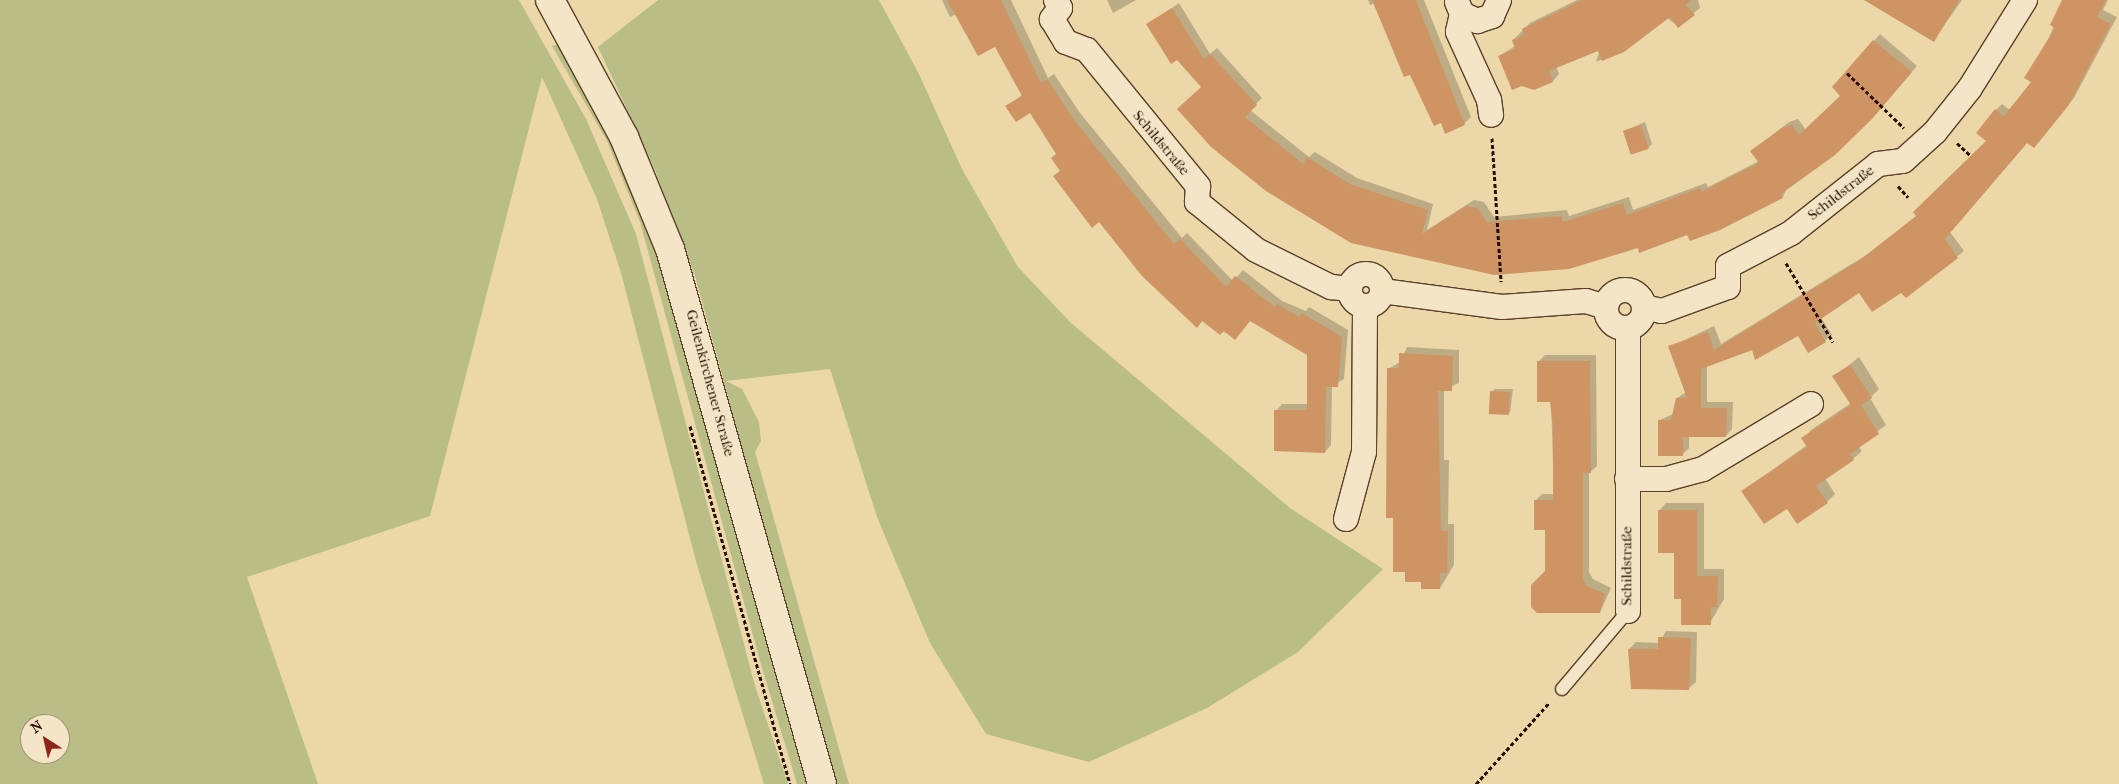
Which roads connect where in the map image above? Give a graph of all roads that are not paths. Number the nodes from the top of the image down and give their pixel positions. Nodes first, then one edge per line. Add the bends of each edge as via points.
1 (550, 0) edge
2 (1056, 0) edge
3 (1499, 0) edge
4 (2025, 0) edge
5 (1459, 7) edge
6 (1491, 115) road end
7 (1373, 299) junction
8 (1606, 306) junction
9 (1644, 307) junction
10 (1628, 328) junction
11 (1811, 404) dead end
12 (1627, 479) junction
13 (1346, 519) dead end
14 (1628, 611) joint
15 (1562, 689) road end
16 (822, 784) edge

1 - 16 main road, Geilenkirchener Straße via 624,138 670,249
2 - 7 street, Schildstraße via 1060,8 1052,19 1066,42 1087,50 1198,186 1197,202 1256,250 1331,287 1350,288 1353,301
3 - 5 street via 1497,9 1485,20
4 - 9 street, Schildstraße via 1970,88 1903,161 1878,164 1774,242 1728,266 1728,287 1662,311
5 - 6 street via 1458,32 1486,93
7 - 8 street via 1502,308 1586,301
7 - 13 street via 1364,452
8 - 9 street via 1609,298 1625,290 1634,292
8 - 10 street via 1611,323
9 - 10 street via 1640,321
10 - 12 street, Schildstraße
11 - 12 street via 1703,469 1666,479
12 - 14 street, Schildstraße
14 - 15 lane, Schildstraße

